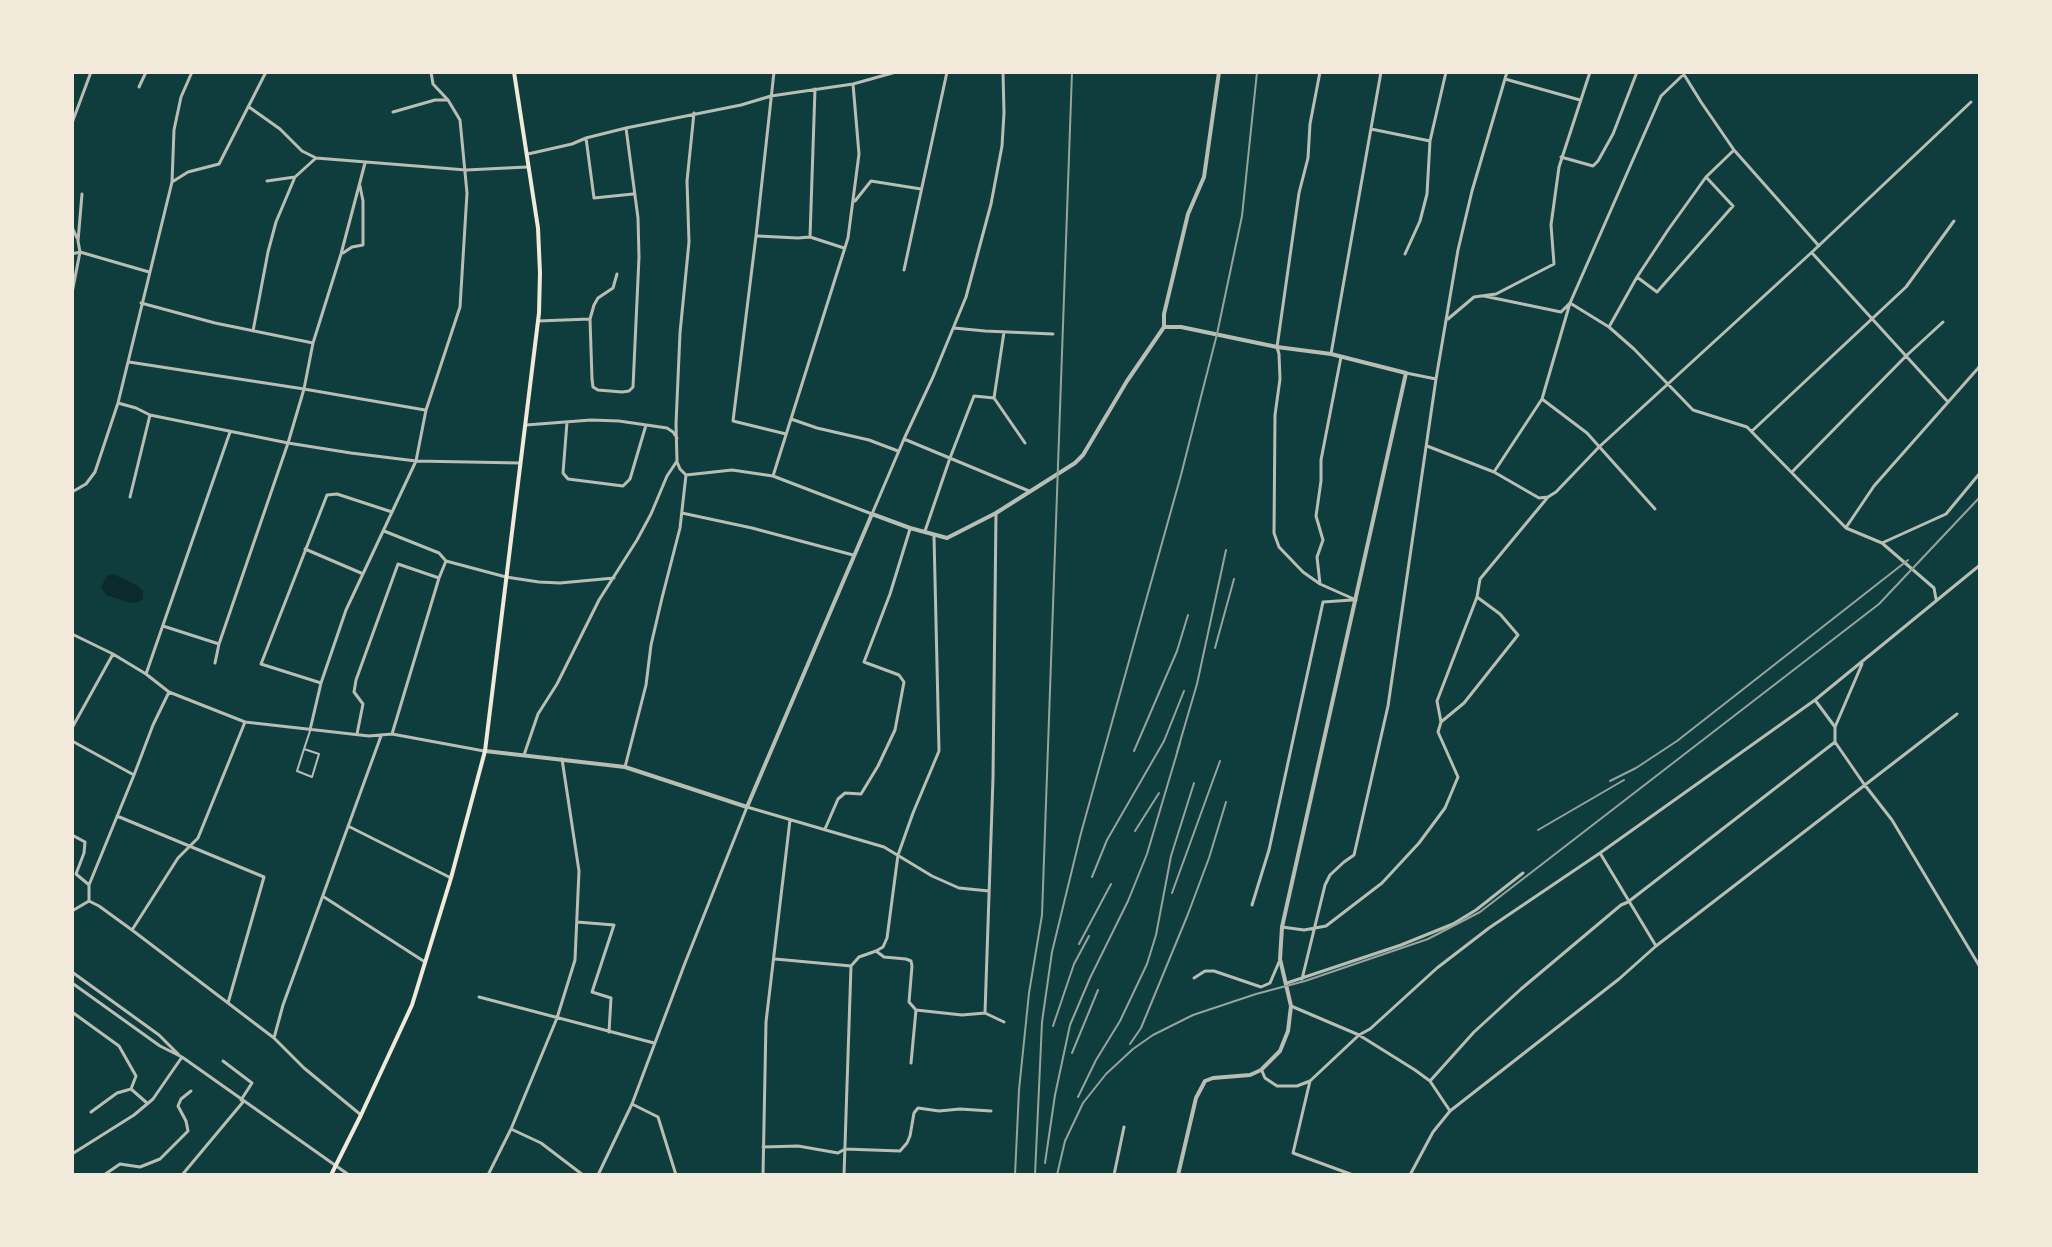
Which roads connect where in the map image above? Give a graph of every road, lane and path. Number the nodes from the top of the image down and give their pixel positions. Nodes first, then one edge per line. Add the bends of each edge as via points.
1 (91, 72) edge
2 (146, 72) edge
3 (192, 72) edge
4 (266, 72) edge
5 (431, 72) edge
6 (514, 72) edge
7 (774, 72) edge
8 (896, 72) edge
9 (947, 72) edge
10 (1003, 72) edge
11 (1219, 72) edge
12 (1320, 72) edge
13 (1381, 72) edge
14 (1446, 72) edge
15 (1507, 72) edge
16 (1590, 72) edge
17 (1637, 72) edge
18 (1684, 73) edge
19 (1505, 79) junction
20 (853, 84) junction
21 (139, 87) dead end
22 (815, 89) junction
23 (771, 96) junction
24 (448, 100) junction
25 (1580, 100) junction
26 (1971, 102) dead end
27 (249, 107) junction
28 (393, 112) dead end
29 (694, 113) junction
30 (72, 123) edge
31 (626, 128) junction
32 (1371, 129) junction
33 (586, 138) junction
34 (1430, 141) junction
35 (1734, 150) junction
36 (528, 154) junction
37 (1561, 157) junction
38 (316, 158) junction
39 (365, 163) junction
40 (529, 167) junction
41 (466, 170) junction
42 (295, 177) junction
43 (1706, 177) junction
44 (267, 181) dead end
45 (172, 182) junction
46 (359, 182) junction
47 (921, 189) junction
48 (82, 194) dead end
49 (633, 194) junction
50 (854, 202) junction
51 (1954, 221) dead end
52 (72, 227) edge
53 (756, 236) junction
54 (810, 237) junction
55 (78, 241) junction
56 (1819, 246) junction
57 (844, 248) junction
58 (80, 252) junction
59 (1811, 253) junction
60 (72, 254) edge
61 (341, 254) junction
62 (1405, 254) dead end
63 (904, 270) dead end
64 (150, 272) junction
65 (617, 274) dead end
66 (1637, 277) junction
67 (72, 293) edge
68 (1484, 296) junction
69 (141, 303) junction
70 (1570, 303) junction
71 (590, 319) junction
72 (1872, 319) junction
73 (1447, 320) junction
74 (538, 321) junction
75 (1943, 322) dead end
76 (1164, 327) junction
77 (1609, 327) junction
78 (954, 328) junction
79 (253, 331) junction
80 (1004, 332) junction
81 (1053, 334) dead end
82 (313, 343) junction
83 (1277, 347) junction
84 (1331, 354) junction
85 (1906, 356) junction
86 (1341, 357) junction
87 (129, 362) junction
88 (1980, 366) edge
89 (1406, 373) junction
90 (1436, 379) junction
91 (1669, 385) junction
92 (304, 389) junction
93 (994, 398) junction
94 (1542, 399) junction
95 (1948, 402) junction
96 (118, 403) junction
97 (426, 410) junction
98 (150, 415) junction
99 (791, 419) junction
100 (567, 422) junction
101 (526, 425) junction
102 (646, 425) junction
103 (231, 431) junction
104 (1752, 431) junction
105 (786, 434) junction
106 (677, 439) junction
107 (904, 439) junction
108 (288, 443) junction
109 (1025, 443) dead end
110 (1427, 446) junction
111 (1599, 447) junction
112 (899, 451) junction
113 (950, 458) junction
114 (416, 461) junction
115 (677, 461) junction
116 (521, 463) junction
117 (1494, 472) junction
118 (1792, 472) junction
119 (1980, 473) edge
120 (686, 475) junction
121 (773, 476) junction
122 (1029, 491) junction
123 (72, 492) edge
124 (130, 497) dead end
125 (1548, 497) junction
126 (1655, 509) dead end
127 (392, 512) junction
128 (682, 513) junction
129 (996, 513) junction
130 (872, 514) junction
131 (910, 528) junction
132 (1846, 528) junction
133 (383, 530) junction
134 (924, 533) junction
135 (934, 536) junction
136 (1882, 543) junction
137 (305, 549) junction
138 (855, 555) junction
139 (446, 561) junction
140 (1980, 565) edge
141 (362, 573) junction
142 (506, 577) junction
143 (439, 578) junction
144 (614, 578) junction
145 (1320, 584) junction
146 (1477, 597) junction
147 (1936, 599) junction
148 (1356, 600) junction
149 (163, 626) junction
150 (72, 634) edge
151 (219, 644) junction
152 (113, 654) junction
153 (1863, 660) junction
154 (215, 663) dead end
155 (146, 674) junction
156 (321, 683) junction
157 (169, 692) junction
158 (1815, 700) junction
159 (1957, 714) dead end
160 (245, 722) junction
161 (1441, 722) junction
162 (1835, 727) junction
163 (72, 728) edge
164 (310, 730) junction
165 (357, 734) junction
166 (392, 734) junction
167 (381, 735) junction
168 (72, 741) edge
169 (1835, 742) junction
170 (304, 749) junction
171 (485, 751) junction
172 (524, 755) junction
173 (562, 759) junction
174 (625, 767) junction
175 (134, 775) junction
176 (1864, 784) junction
177 (747, 807) junction
178 (117, 816) junction
179 (790, 819) junction
180 (348, 826) junction
181 (825, 829) junction
182 (72, 835) edge
183 (188, 847) junction
184 (1600, 853) junction
185 (898, 855) junction
186 (1523, 873) dead end
187 (451, 878) junction
188 (89, 885) junction
189 (989, 891) junction
190 (323, 897) junction
191 (89, 901) junction
192 (1628, 902) junction
193 (1252, 905) dead end
194 (72, 911) edge
195 (577, 922) junction
196 (1282, 927) junction
197 (1314, 928) junction
198 (132, 930) junction
199 (1656, 946) junction
200 (876, 951) junction
201 (773, 958) junction
202 (1280, 959) junction
203 (425, 962) junction
204 (851, 966) junction
205 (1980, 967) edge
206 (72, 972) edge
207 (1194, 978) dead end
208 (1302, 979) junction
209 (72, 983) edge
210 (1287, 983) junction
211 (479, 997) dead end
212 (228, 1003) junction
213 (1291, 1006) junction
214 (916, 1010) junction
215 (72, 1012) edge
216 (985, 1013) junction
217 (557, 1018) junction
218 (1004, 1022) dead end
219 (609, 1032) junction
220 (1359, 1035) junction
221 (274, 1038) junction
222 (654, 1043) junction
223 (182, 1057) junction
224 (223, 1061) dead end
225 (911, 1063) dead end
226 (1261, 1070) junction
227 (1310, 1081) junction
228 (1430, 1081) junction
229 (131, 1089) junction
230 (191, 1091) dead end
231 (242, 1101) junction
232 (147, 1103) junction
233 (632, 1104) junction
234 (991, 1111) dead end
235 (1450, 1111) junction
236 (91, 1112) dead end
237 (361, 1115) junction
238 (1124, 1127) dead end
239 (511, 1129) junction
240 (763, 1147) junction
241 (845, 1149) junction
242 (72, 1154) edge
243 (336, 1165) junction
244 (104, 1175) edge
245 (182, 1175) edge
246 (331, 1175) edge
247 (349, 1175) edge
248 (489, 1175) edge
249 (583, 1175) edge
250 (598, 1175) edge
251 (676, 1175) edge
252 (763, 1175) edge
253 (844, 1175) edge
254 (1114, 1175) edge
255 (1178, 1175) edge
256 (1353, 1175) edge
257 (1410, 1175) edge

1 - 30 street
2 - 21 street
3 - 45 street via 174,130
4 - 27 street
5 - 24 street via 433,84
6 - 36 main road
7 - 23 street
8 - 20 street
9 - 47 street
10 - 78 street via 1002,146 991,204
11 - 76 street via 1204,177 1188,214
12 - 83 street
13 - 32 street
14 - 34 street
15 - 19 street
16 - 25 street
17 - 37 street via 1598,161 1593,166
18 - 35 street
18 - 70 street via 1661,96
19 - 25 street
19 - 73 street via 1468,206
20 - 22 street
20 - 50 street via 859,154
22 - 23 street
22 - 54 street
23 - 29 street
23 - 53 street
24 - 28 street
24 - 41 street via 460,120
25 - 37 street
26 - 56 street
27 - 38 street
27 - 45 street via 219,164
29 - 31 street
29 - 106 street
31 - 33 street
31 - 49 street
32 - 34 street
32 - 84 street
33 - 36 street
33 - 49 street via 594,198
34 - 62 street via 1427,194
35 - 43 street
35 - 56 street
36 - 40 main road
37 - 68 street via 1551,225 1554,264
38 - 39 street
38 - 42 street
39 - 41 street
39 - 46 street
40 - 41 street
40 - 74 main road via 538,228
41 - 97 street via 460,307
42 - 44 street
42 - 79 street via 276,222
43 - 66 street
43 - 66 street via 1733,206 1657,292
45 - 64 street
46 - 61 street
46 - 61 street via 363,245
47 - 50 street via 871,181
47 - 63 street
48 - 55 street
49 - 71 street via 639,257 629,391 593,387
50 - 57 street
51 - 72 street via 1906,287
52 - 55 street
53 - 54 street
53 - 105 street via 733,421
54 - 57 street
55 - 58 street
56 - 59 street
57 - 99 street
58 - 60 street
58 - 64 street
58 - 67 street
59 - 72 street
59 - 91 street
61 - 82 street
64 - 69 street
65 - 71 street
66 - 77 street
68 - 70 street via 1561,312
68 - 73 street via 1474,297
69 - 79 street
69 - 87 street
70 - 77 street
70 - 94 street
71 - 74 street
72 - 85 street
72 - 104 street
73 - 90 street
74 - 101 main road
75 - 85 street
76 - 83 street
76 - 122 street via 1083,455
77 - 91 street
78 - 80 street
78 - 107 street
79 - 82 street
80 - 81 street
80 - 93 street
82 - 92 street
83 - 84 street
83 - 145 street via 1274,533 1279,547
84 - 86 street
85 - 95 street
85 - 118 street
86 - 89 street
86 - 145 street via 1321,460 1316,516 1323,540 1317,557
87 - 92 street
87 - 96 street
88 - 95 street
89 - 90 street
89 - 148 street
90 - 110 street
91 - 104 street via 1693,410
91 - 111 street
92 - 97 street
92 - 108 street
93 - 109 street
93 - 113 street via 974,396
94 - 111 street
94 - 117 street
95 - 132 street via 1874,486
96 - 98 street
96 - 123 street via 95,472
97 - 114 street
98 - 103 street
98 - 124 street
99 - 105 street
99 - 112 street
100 - 101 street
100 - 102 street
100 - 102 street via 563,473 568,479 623,486 630,479
101 - 116 main road
102 - 106 street via 667,428
103 - 108 street
103 - 149 street
104 - 118 street
105 - 121 street
106 - 115 street
107 - 112 street
107 - 113 street
108 - 114 street
108 - 151 street
110 - 117 street
110 - 197 street via 1388,706 1354,855 1330,875
111 - 125 street
111 - 126 street
112 - 130 street
113 - 122 street
113 - 134 street
114 - 116 street
114 - 127 street
115 - 120 street
115 - 144 street
116 - 142 main road
117 - 125 street via 1539,498
118 - 132 street
119 - 136 street via 1946,514
120 - 121 street via 732,470
120 - 128 street
121 - 130 street
122 - 129 street
125 - 146 street via 1480,579
127 - 133 street
127 - 137 street via 327,495
128 - 138 street
128 - 174 street
129 - 135 street via 947,538
129 - 189 street
130 - 131 street
130 - 138 street
131 - 134 street
131 - 181 street via 864,662 899,675 904,682 895,730 861,794 845,793 838,799
132 - 136 street
133 - 139 street via 439,553
133 - 141 street
134 - 135 street
135 - 185 street via 939,751
136 - 147 street via 1934,588
137 - 141 street
137 - 156 street via 261,664
138 - 177 street
139 - 142 street
139 - 143 street
140 - 147 street
141 - 156 street
142 - 144 street via 560,583
142 - 171 main road
143 - 165 street via 398,564 356,680 354,692 363,704
143 - 166 street
144 - 172 street via 538,714
145 - 148 street
146 - 161 street via 1437,701
146 - 161 street via 1518,635 1464,703
147 - 153 street
148 - 193 street via 1323,602 1269,850
148 - 196 street
149 - 151 street
149 - 155 street
150 - 152 street
151 - 154 street
152 - 155 street
152 - 163 street
153 - 158 street
153 - 162 street
155 - 157 street
156 - 164 street
157 - 160 street
157 - 175 street
158 - 162 street
158 - 184 street
159 - 176 street
160 - 164 street
160 - 183 street via 198,838
161 - 197 street via 1438,732 1458,777 1445,808 1382,883 1326,926
162 - 169 street
164 - 165 street
164 - 170 lane
165 - 167 street
166 - 167 street
166 - 171 street
167 - 180 street
168 - 175 street
169 - 176 street
169 - 192 street
170 - 170 lane via 297,771 312,777 319,754
171 - 172 street
171 - 187 main road
172 - 173 street
173 - 174 street
173 - 195 street via 579,871
174 - 177 street
175 - 178 street
176 - 199 street
176 - 205 street via 1892,820
177 - 179 street
177 - 222 street
178 - 183 street
178 - 188 street
179 - 181 street
179 - 201 street
180 - 187 street
180 - 190 street
181 - 185 street
182 - 188 street via 85,842 76,874
183 - 198 street
183 - 212 street via 264,877
184 - 192 street
184 - 220 street via 1489,928
185 - 189 street via 959,888
185 - 200 street via 887,938
186 - 208 street via 1453,924
187 - 203 main road
188 - 191 street
189 - 216 street
190 - 203 street
190 - 221 street
191 - 194 street
191 - 198 street
192 - 199 street
192 - 228 street via 1521,989
195 - 217 street via 575,960
195 - 219 street via 614,925 592,992 611,998
196 - 197 street
196 - 202 street
197 - 208 street
198 - 212 street
199 - 235 street
200 - 204 street
200 - 214 street via 911,961 909,1002
201 - 204 street
201 - 240 street
202 - 207 street via 1270,983 1261,987 1214,971
202 - 210 street
203 - 237 main road via 412,1005
204 - 241 street
206 - 223 street
208 - 210 street
209 - 223 street
210 - 213 street
211 - 217 street
212 - 221 street
213 - 220 street
213 - 226 street via 1280,1051
214 - 216 street
214 - 225 street
215 - 229 street via 119,1046 136,1076
216 - 218 street
217 - 219 street
217 - 239 street
219 - 222 street
220 - 227 street
220 - 228 street
221 - 237 street
222 - 233 street
223 - 231 street
223 - 232 street
224 - 231 street via 252,1083
226 - 227 street via 1277,1086
226 - 255 street via 1205,1081
227 - 256 street via 1293,1153
228 - 235 street
229 - 232 street
229 - 236 street
230 - 244 street via 178,1106 188,1131 160,1159 140,1167 120,1164
231 - 243 street
231 - 245 street
232 - 242 street
233 - 250 street
233 - 251 street via 658,1117
234 - 241 street via 918,1108 900,1151
235 - 257 street
237 - 243 main road
238 - 254 street
239 - 248 street
239 - 249 street via 541,1143
240 - 241 street via 838,1153
240 - 252 street
241 - 253 street
243 - 246 main road
243 - 247 street

